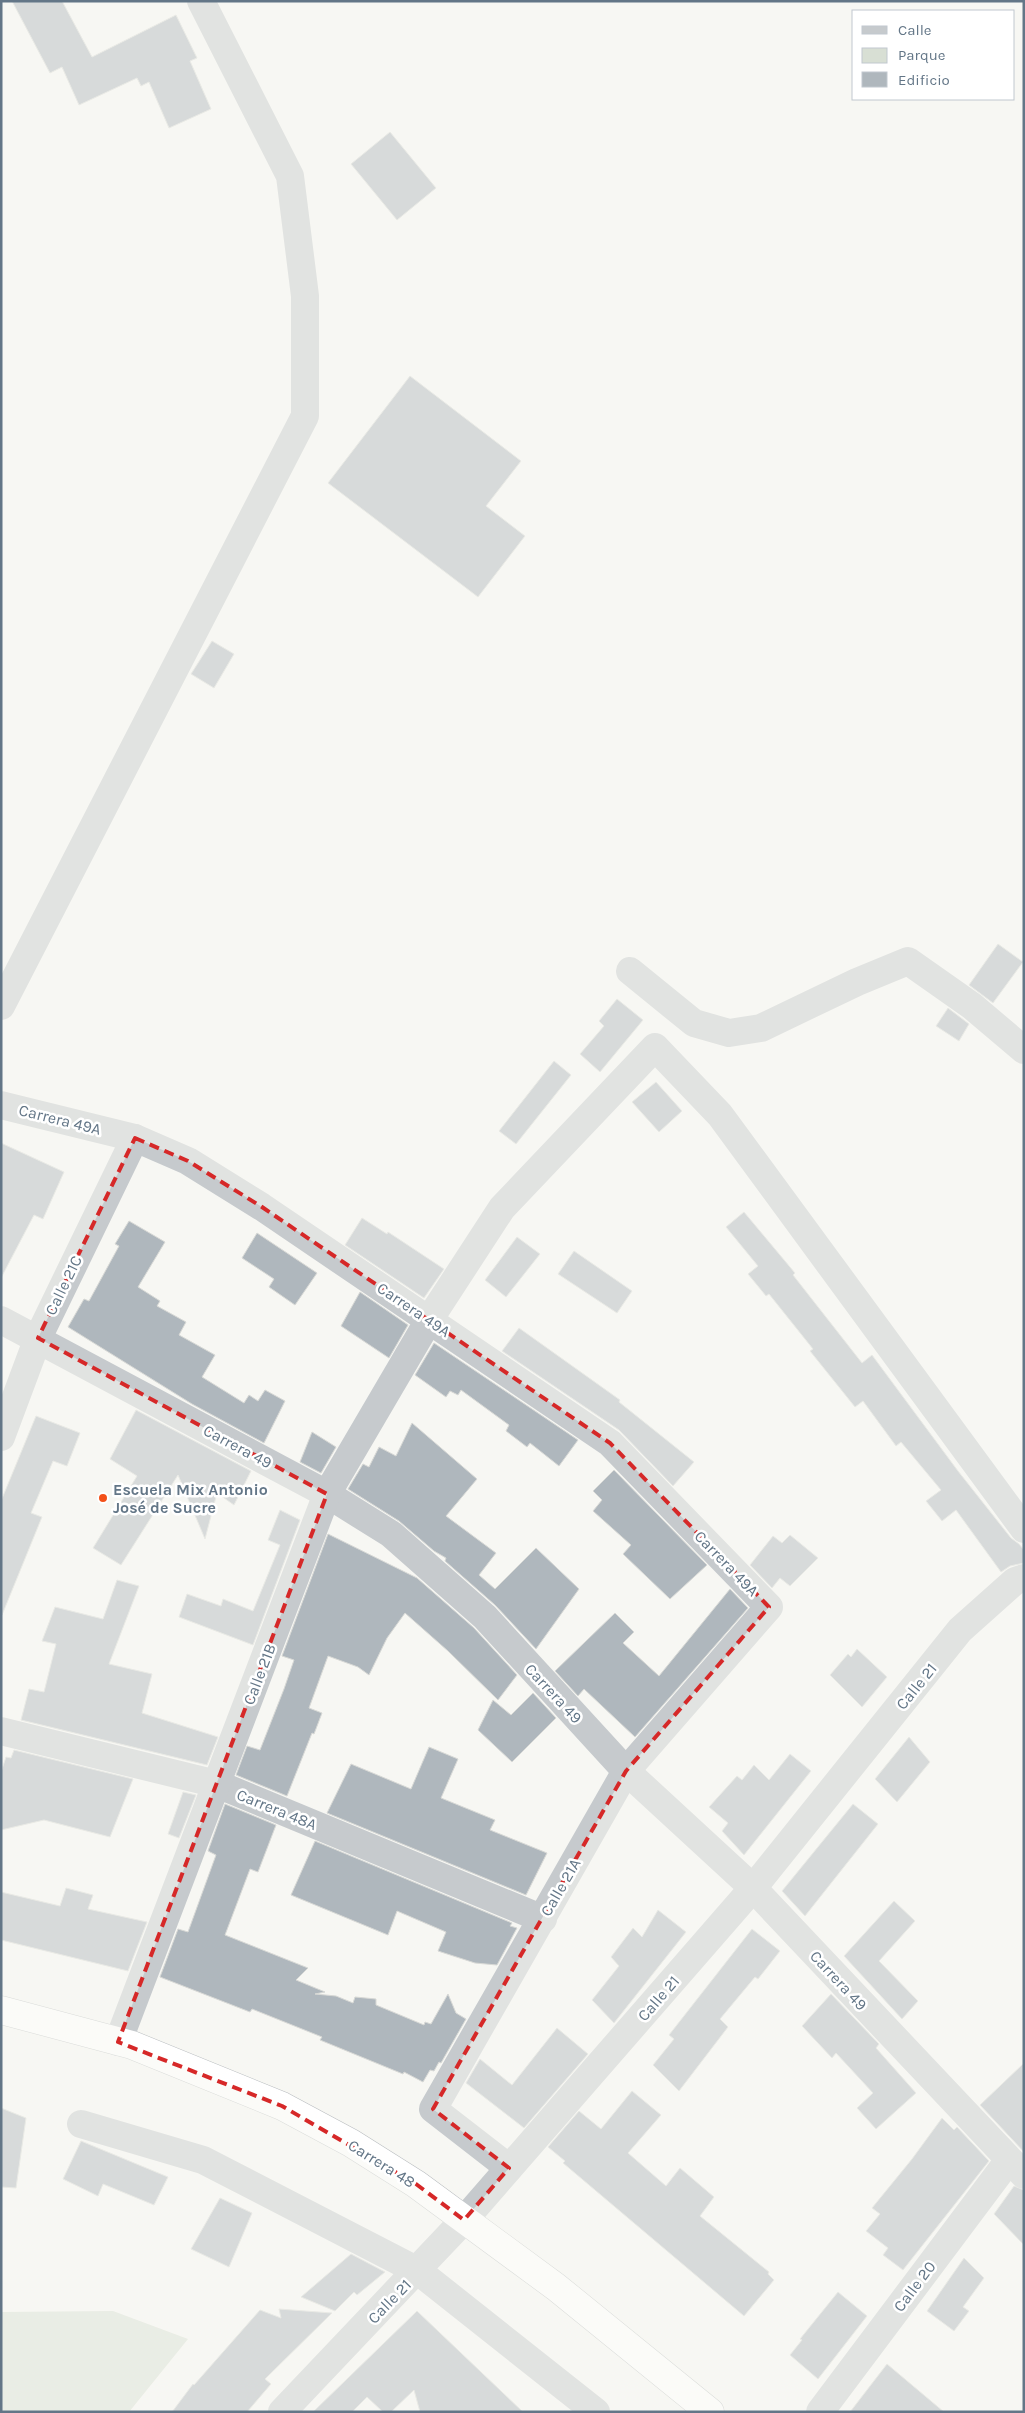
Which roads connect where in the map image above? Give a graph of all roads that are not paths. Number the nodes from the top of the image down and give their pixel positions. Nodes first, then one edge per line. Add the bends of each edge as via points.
1 (201, 1) edge
2 (630, 971) dead end
3 (1, 1006) edge
4 (1024, 1050) edge
5 (1, 1105) edge
6 (135, 1138) junction
7 (1, 1320) edge
8 (429, 1320) junction
9 (38, 1338) junction
10 (1, 1437) edge
11 (328, 1494) junction
12 (1024, 1529) edge
13 (1024, 1578) edge
14 (769, 1607) joint
15 (1, 1731) edge
16 (626, 1771) junction
17 (217, 1784) junction
18 (753, 1888) junction
19 (543, 1918) junction
20 (1, 2010) edge
21 (118, 2042) junction
22 (81, 2124) dead end
23 (1016, 2167) edge
24 (509, 2168) junction
25 (464, 2220) junction
26 (418, 2271) junction
27 (296, 2407) edge
28 (596, 2412) edge
29 (710, 2412) edge
30 (820, 2412) edge

1 - 3 street via 290,176 305,296 305,416
2 - 4 street via 694,1023 729,1033 761,1028 908,961 972,1006
5 - 6 street, Carrera 49A
6 - 8 street, Carrera 49A via 188,1161
6 - 9 street, Calle 21C
7 - 9 street, Carrera 49
8 - 11 street, Calle 21B
8 - 12 street, Calle 21B via 502,1208 655,1047 720,1115
8 - 14 street, Carrera 49A via 610,1443
9 - 10 street, Calle 21C
9 - 11 street, Carrera 49
11 - 16 street, Carrera 49 via 391,1534 485,1617
11 - 17 street, Calle 21B
13 - 18 street, Calle 21 via 1015,1581 960,1630
14 - 16 street, Calle 21A
15 - 17 street, Carrera 48A
16 - 18 street, Carrera 49
16 - 19 street, Calle 21A
17 - 19 street, Carrera 48A
17 - 21 street, Calle 21B
18 - 23 street, Carrera 49
18 - 24 street, Calle 21
19 - 24 street, Calle 21A via 433,2108
20 - 21 highway, Carrera 48
21 - 25 highway, Carrera 48 via 210,2075 282,2106 408,2178
22 - 26 street via 203,2160
23 - 30 street, Calle 20
24 - 25 street, Calle 21
25 - 26 street, Calle 21
25 - 29 highway, Carrera 48 via 556,2287
26 - 27 street, Calle 21
26 - 28 street

